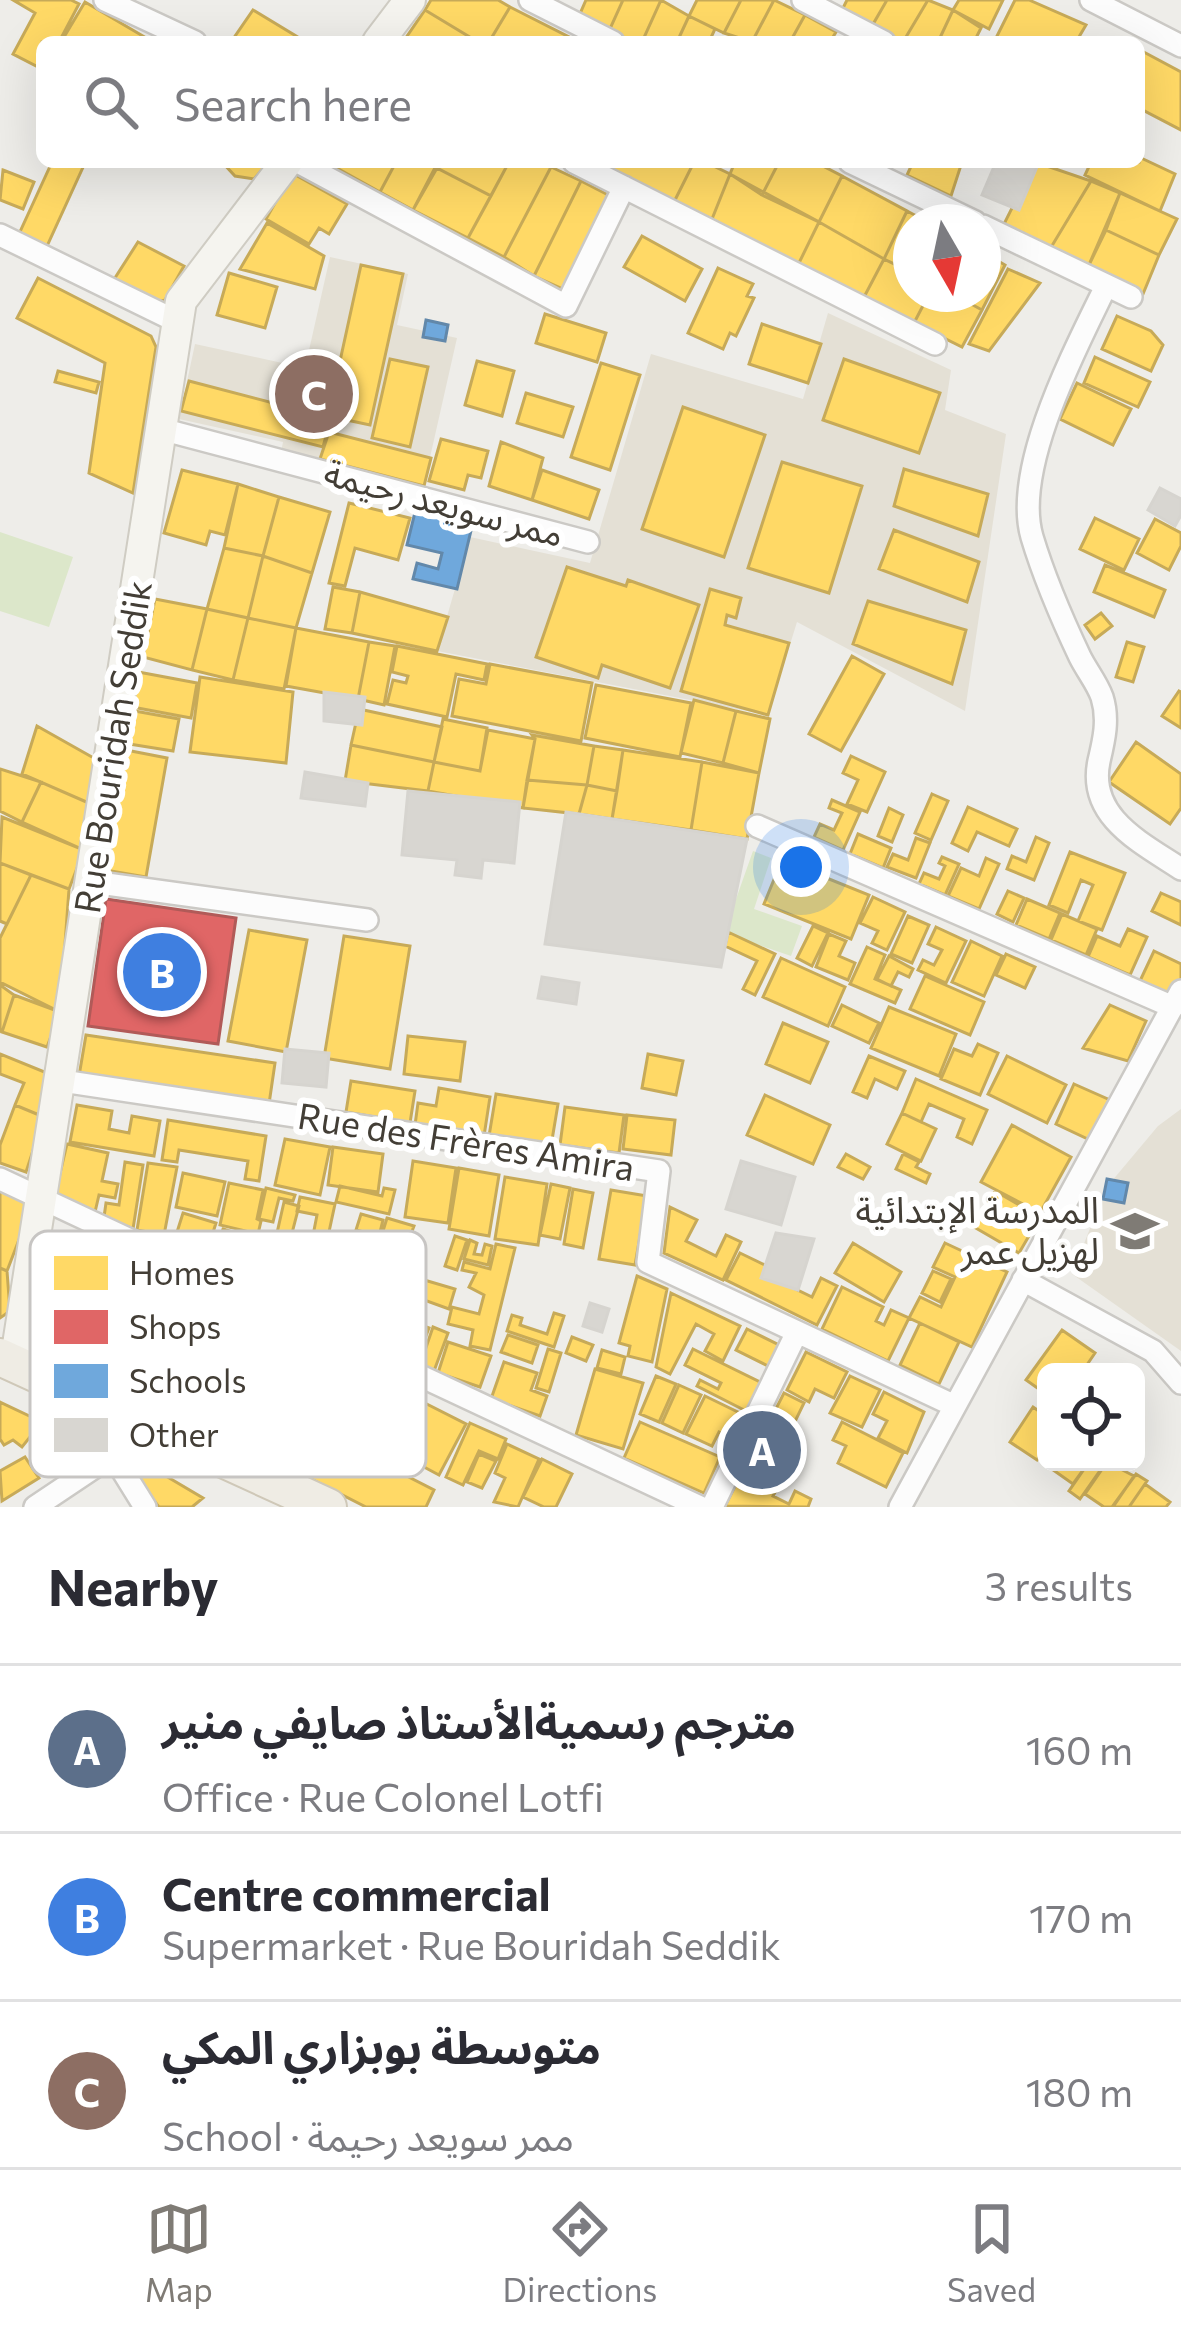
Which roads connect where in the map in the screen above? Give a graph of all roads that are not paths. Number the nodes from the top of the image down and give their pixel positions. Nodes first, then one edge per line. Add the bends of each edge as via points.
1 (105, 0) edge
2 (410, 0) edge
3 (530, 0) edge
4 (803, 0) edge
5 (1091, 0) edge
6 (182, 36) edge
7 (383, 36) edge
8 (601, 36) edge
9 (872, 36) edge
10 (1181, 46) edge
11 (282, 168) edge
12 (309, 168) edge
13 (586, 168) edge
14 (893, 171) edge
15 (624, 187) junction
16 (946, 204) edge
17 (0, 235) edge
18 (1001, 235) edge
19 (1106, 286) junction
20 (1131, 297) dead end
21 (178, 322) junction
22 (935, 344) dead end
23 (161, 429) junction
24 (588, 542) dead end
25 (758, 826) dead end
26 (1181, 869) edge
27 (92, 882) junction
28 (368, 920) dead end
29 (1177, 999) edge
30 (62, 1081) junction
31 (0, 1179) edge
32 (44, 1200) junction
33 (37, 1231) edge
34 (110, 1231) edge
35 (30, 1263) edge
36 (1023, 1280) junction
37 (797, 1332) junction
38 (8, 1361) edge
39 (426, 1379) edge
40 (1181, 1383) edge
41 (955, 1406) junction
42 (82, 1477) edge
43 (127, 1477) edge
44 (264, 1477) edge
45 (35, 1507) edge
46 (146, 1507) edge
47 (328, 1507) edge
48 (700, 1507) edge
49 (712, 1507) edge
50 (900, 1507) edge

1 - 6 street
2 - 7 main road
3 - 8 street
4 - 9 street
5 - 10 street
11 - 21 main road, Rue Bouridah Seddik via 182,301
12 - 15 street via 566,306
13 - 15 street
14 - 16 street
15 - 22 street
17 - 21 street
18 - 19 street
19 - 20 street
19 - 26 street via 1044,426 1028,519 1103,700 1096,780 1103,804 1118,826
21 - 23 main road, Rue Bouridah Seddik
23 - 24 street, ممر سويعد رحيمة
23 - 27 main road, Rue Bouridah Seddik
25 - 29 street
27 - 28 street
27 - 30 main road, Rue Bouridah Seddik
29 - 36 street
30 - 32 main road, Rue Bouridah Seddik
30 - 37 street, Rue des Frères Amira via 659,1171 648,1262
31 - 32 street
32 - 33 main road, Rue Bouridah Seddik
32 - 34 street
35 - 38 main road, Rue Bouridah Seddik
36 - 40 street via 1153,1352
36 - 41 street
37 - 41 street, Rue des Frères Amira
37 - 49 street
39 - 48 street
41 - 50 street
42 - 45 street
43 - 46 street
44 - 47 main road

